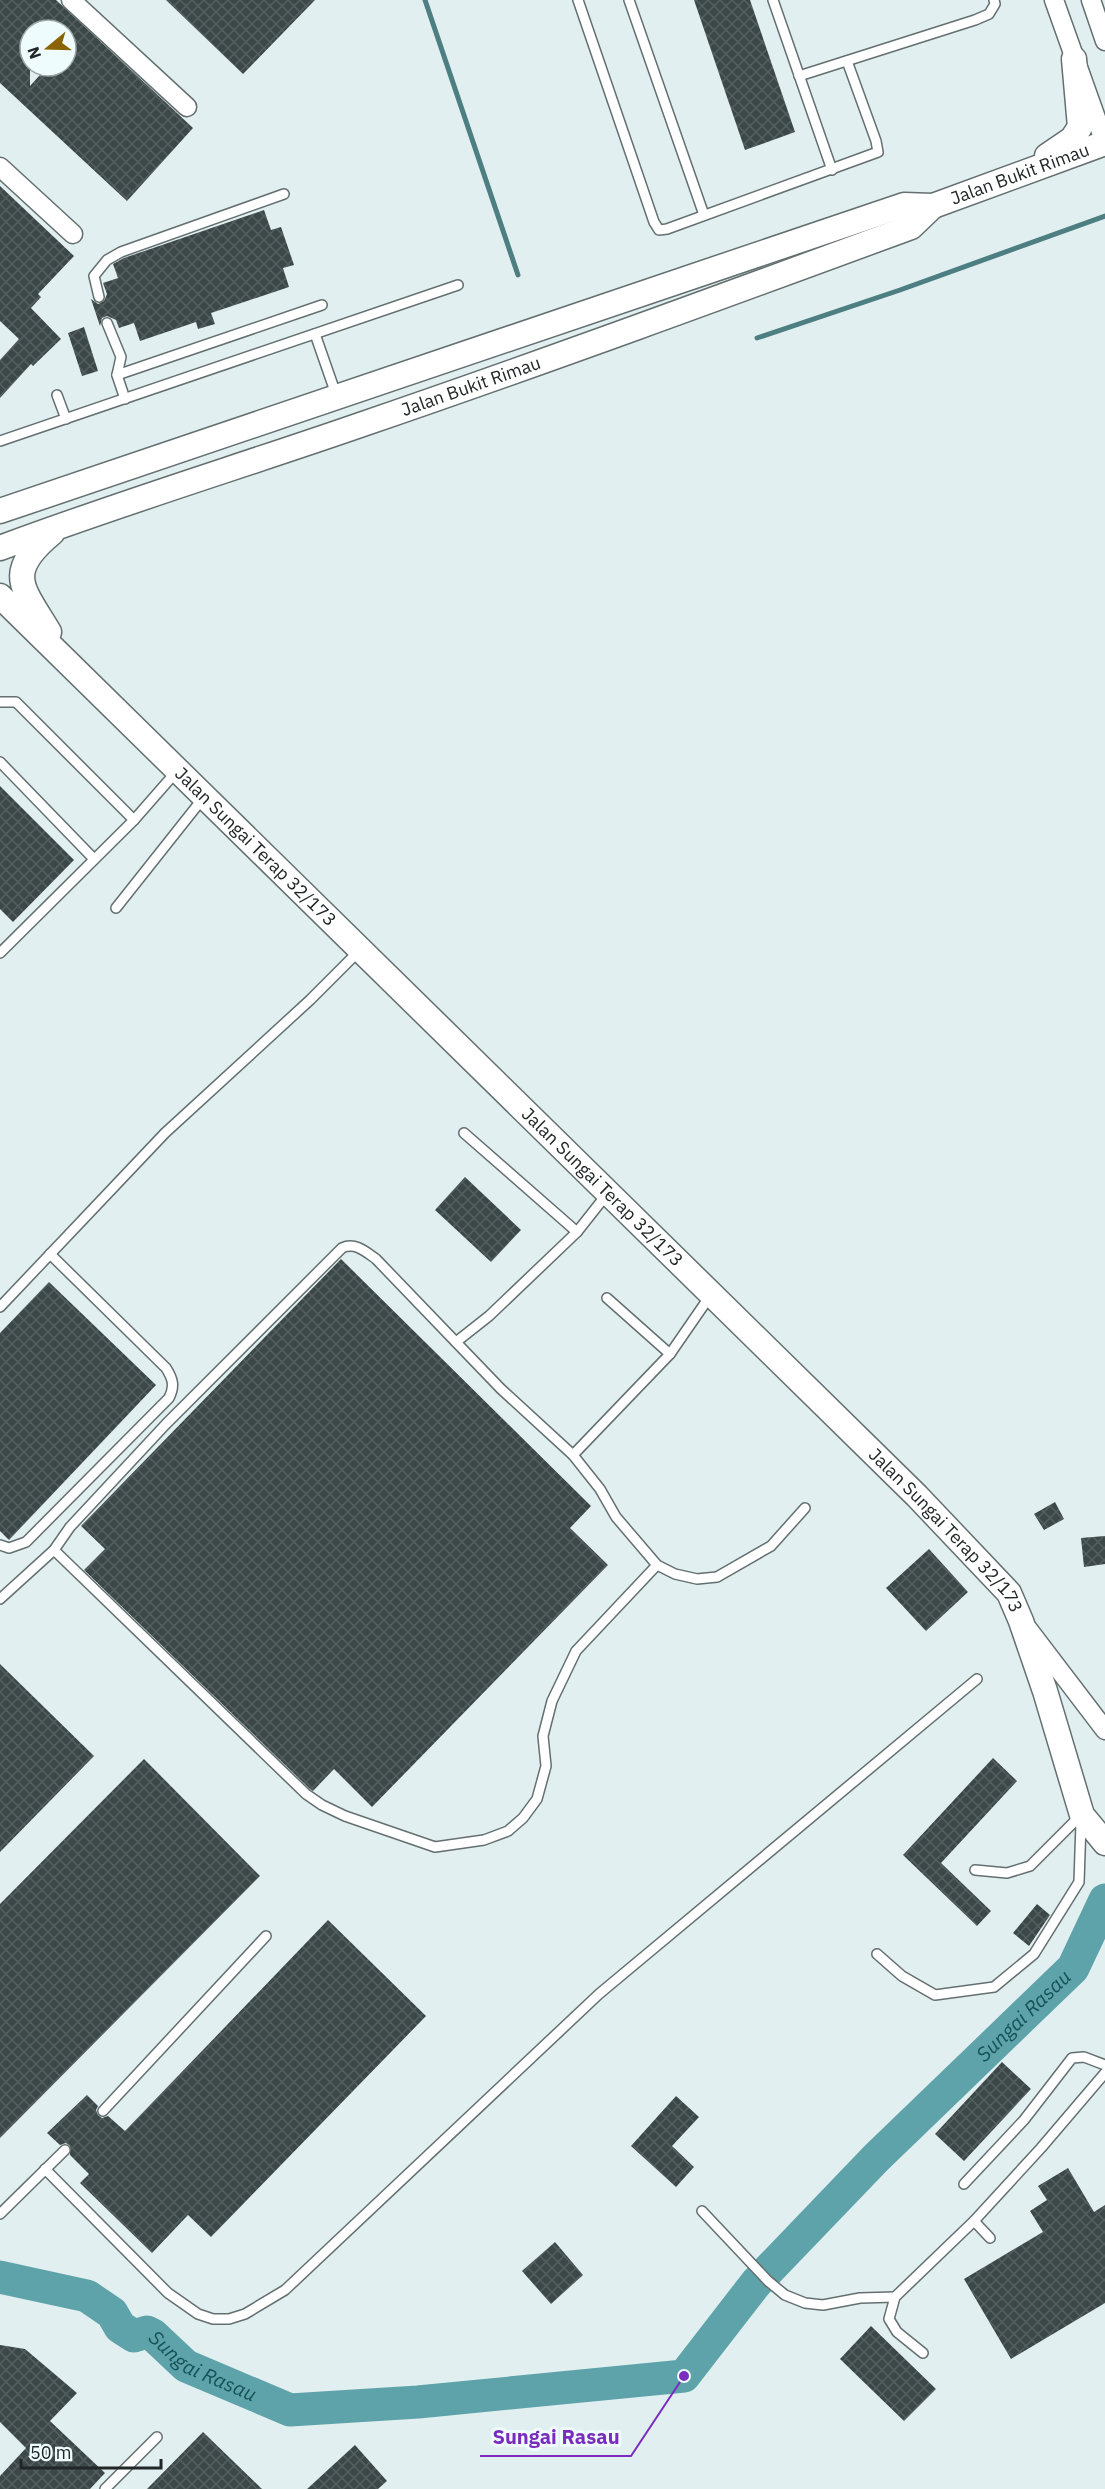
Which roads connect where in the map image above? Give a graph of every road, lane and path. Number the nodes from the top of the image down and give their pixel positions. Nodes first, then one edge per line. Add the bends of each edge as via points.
1 (71, 0) edge
2 (578, 0) edge
3 (629, 0) edge
4 (773, 0) edge
5 (994, 0) edge
6 (1054, 0) edge
7 (1090, 0) edge
8 (1105, 41) edge
9 (1074, 59) junction
10 (848, 61) junction
11 (799, 76) junction
12 (187, 107) dead end
13 (1105, 143) edge
14 (0, 167) edge
15 (832, 170) junction
16 (998, 182) junction
17 (284, 194) dead end
18 (933, 206) junction
19 (704, 215) junction
20 (73, 234) dead end
21 (458, 285) dead end
22 (99, 297) dead end
23 (322, 305) dead end
24 (107, 323) dead end
25 (315, 334) junction
26 (117, 375) junction
27 (57, 395) dead end
28 (337, 397) junction
29 (125, 399) junction
30 (66, 419) junction
31 (0, 441) edge
32 (0, 509) edge
33 (63, 525) junction
34 (0, 548) edge
35 (0, 596) edge
36 (68, 663) junction
37 (0, 702) edge
38 (0, 762) edge
39 (178, 771) junction
40 (204, 797) junction
41 (134, 820) junction
42 (94, 859) junction
43 (116, 908) dead end
44 (360, 950) junction
45 (0, 953) edge
46 (464, 1133) dead end
47 (608, 1193) junction
48 (577, 1232) junction
49 (50, 1254) junction
50 (711, 1294) junction
51 (607, 1298) dead end
52 (0, 1307) edge
53 (456, 1342) junction
54 (670, 1354) junction
55 (573, 1455) junction
56 (805, 1508) dead end
57 (0, 1545) edge
58 (54, 1550) junction
59 (657, 1565) junction
60 (0, 1599) edge
61 (1021, 1621) junction
62 (977, 1679) dead end
63 (1105, 1730) edge
64 (1082, 1815) junction
65 (1103, 1840) edge
66 (975, 1870) dead end
67 (266, 1936) dead end
68 (877, 1954) dead end
69 (1105, 2064) edge
70 (1105, 2073) edge
71 (103, 2111) dead end
72 (65, 2150) dead end
73 (45, 2169) junction
74 (964, 2184) dead end
75 (702, 2211) dead end
76 (0, 2214) edge
77 (974, 2221) junction
78 (990, 2238) dead end
79 (895, 2297) junction
80 (923, 2353) dead end
81 (158, 2437) dead end
82 (105, 2489) edge

1 - 12 street
2 - 19 lane via 654,222 659,230 667,230
3 - 19 lane
4 - 11 lane
5 - 10 lane via 996,4 989,14
6 - 9 street
7 - 8 street
9 - 13 street
9 - 16 street via 1080,127 1058,150
10 - 11 lane
10 - 15 lane via 878,152
11 - 15 lane
13 - 16 street, Jalan Bukit Rimau
14 - 20 street
15 - 19 lane
16 - 18 street, Jalan Bukit Rimau
17 - 22 lane via 121,252 107,260 94,276
18 - 28 street, Jalan Bukit Rimau via 904,205
18 - 33 street, Jalan Bukit Rimau via 911,227 639,327
21 - 25 lane
23 - 26 lane
24 - 26 lane via 121,357
25 - 28 lane
25 - 29 lane
26 - 29 lane
27 - 30 lane
28 - 32 street, Jalan Bukit Rimau
29 - 30 lane
30 - 31 lane
33 - 34 street, Jalan Bukit Rimau
33 - 36 street via 26,559 21,578 28,598
35 - 36 street, Jalan Sungai Terap 32/173
36 - 39 street, Jalan Sungai Terap 32/173
37 - 41 lane via 16,702
38 - 42 lane
39 - 40 street, Jalan Sungai Terap 32/173
39 - 41 lane
40 - 43 lane
40 - 44 street, Jalan Sungai Terap 32/173
41 - 42 lane
42 - 45 lane
44 - 47 street, Jalan Sungai Terap 32/173
44 - 49 lane via 165,1133
46 - 48 lane
47 - 48 lane
47 - 50 street, Jalan Sungai Terap 32/173
48 - 53 lane
49 - 52 lane
49 - 57 lane via 166,1368 173,1390 26,1542 9,1548
50 - 54 lane
50 - 61 street, Jalan Sungai Terap 32/173 via 940,1520 1009,1593
51 - 54 lane
53 - 55 lane
53 - 58 lane via 376,1259 356,1246 342,1248 166,1424 70,1527
54 - 55 lane
55 - 59 lane via 616,1517
56 - 59 lane via 771,1546 717,1577 697,1579
58 - 59 lane via 306,1794 345,1816 435,1847 484,1840 508,1831 523,1818 537,1799 546,1766 543,1736 552,1701 576,1651
58 - 60 lane
61 - 63 street
61 - 64 street, Jalan Sungai Terap 32/173
62 - 73 lane via 599,1994 319,2260 285,2290 245,2314 213,2319 183,2305
64 - 65 street, Jalan Sungai Terap 32/173
64 - 66 lane via 1030,1866 1006,1873
64 - 68 lane via 1078,1882 1034,1954 994,1987 935,1995 902,1976
67 - 71 lane
69 - 74 lane via 1084,2057 1072,2058 1024,2120
70 - 77 lane
72 - 73 lane
73 - 76 lane
75 - 79 lane via 785,2295 823,2305
77 - 78 lane
77 - 79 lane
79 - 80 lane via 889,2319 897,2332
81 - 82 lane

